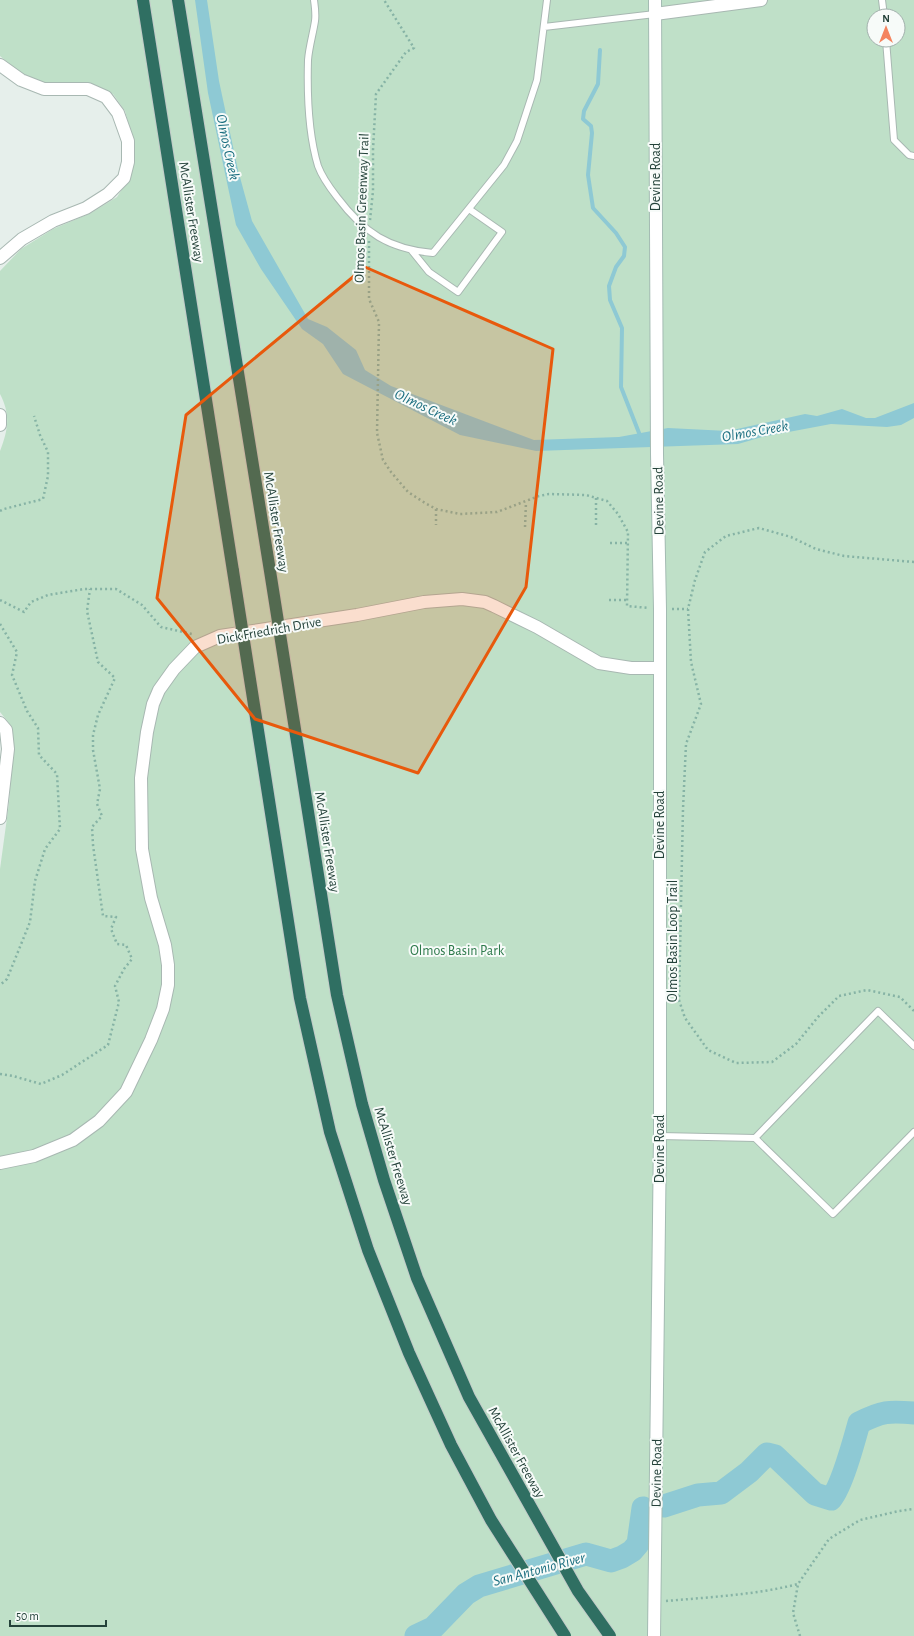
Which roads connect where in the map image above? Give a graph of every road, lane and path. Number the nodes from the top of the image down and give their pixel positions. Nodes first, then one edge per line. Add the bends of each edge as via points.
1 (143, 0) edge
2 (178, 0) edge
3 (314, 0) edge
4 (384, 0) edge
5 (547, 0) edge
6 (655, 0) edge
7 (761, 0) edge
8 (655, 14) junction
9 (544, 27) junction
10 (887, 48) edge
11 (0, 65) edge
12 (914, 156) edge
13 (469, 209) junction
14 (369, 231) junction
15 (412, 251) junction
16 (0, 258) edge
17 (0, 415) edge
18 (34, 416) dead end
19 (0, 425) edge
20 (596, 498) junction
21 (526, 502) junction
22 (436, 509) junction
23 (0, 511) edge
24 (436, 525) dead end
25 (525, 527) dead end
26 (596, 528) dead end
27 (610, 543) dead end
28 (629, 543) junction
29 (914, 562) edge
30 (90, 589) junction
31 (0, 600) edge
32 (609, 600) dead end
33 (627, 600) junction
34 (660, 609) junction
35 (688, 609) junction
36 (0, 624) edge
37 (194, 634) dead end
38 (659, 668) junction
39 (0, 723) edge
40 (0, 818) edge
41 (0, 985) edge
42 (914, 1011) edge
43 (914, 1046) edge
44 (0, 1074) edge
45 (914, 1132) edge
46 (660, 1136) junction
47 (755, 1138) junction
48 (0, 1163) edge
49 (914, 1509) edge
50 (798, 1584) junction
51 (654, 1602) junction
52 (565, 1636) edge
53 (610, 1636) edge
54 (654, 1636) edge
55 (800, 1636) edge

1 - 52 highway, McAllister Freeway, bridge via 300,998 330,1132 368,1250 409,1353 451,1445 491,1520
2 - 53 highway, McAllister Freeway, bridge via 337,995 362,1104 417,1278 469,1397 578,1591
3 - 14 lane via 316,19 308,59 311,128 319,167 344,207
4 - 14 path, Olmos Basin Greenway Trail via 414,48 406,52 376,94
5 - 9 lane
6 - 8 street, Devine Road
7 - 8 street
8 - 9 lane
8 - 34 street, Devine Road via 656,414
9 - 13 lane via 537,80 517,141 504,165
10 - 12 lane via 894,140 909,155
11 - 16 street via 21,80 44,89 88,89 106,97 118,113 128,141 128,162 124,178 108,194 86,208 53,220 22,238
13 - 15 lane via 433,253
13 - 15 lane via 502,232 458,292 429,272
14 - 15 lane via 379,238
14 - 22 path, Olmos Basin Greenway Trail via 370,298 379,322 376,413 383,460 408,492
17 - 19 street
18 - 23 path via 48,452 48,476 43,499
20 - 21 path, Olmos Basin Greenway Trail via 586,495 549,494
20 - 26 path
20 - 28 path, Olmos Basin Greenway Trail via 607,501 618,514 628,532
21 - 22 path, Olmos Basin Greenway Trail via 497,512 480,514 460,514
21 - 25 path
22 - 24 path
27 - 28 path
28 - 33 path, Olmos Basin Greenway Trail
29 - 35 path, Olmos Basin Loop Trail via 844,556 816,549 791,537 759,528 726,536 705,552
30 - 31 path via 48,595 31,602 24,612
30 - 37 path via 116,589 142,605 161,627
30 - 44 path via 87,610 98,662 115,678 98,716 93,735 100,789 97,804 102,816 92,827 93,845 103,916 116,917 111,929 117,944 126,945 132,959 115,986 119,1002 108,1045 62,1075 41,1084
32 - 33 path
33 - 34 path via 627,606
34 - 35 path
34 - 38 street, Devine Road
35 - 42 path, Olmos Basin Loop Trail via 691,662 701,704 686,744 679,1000 685,1018 708,1050 736,1063 772,1062 796,1044 839,996 867,990 900,997
36 - 41 path via 17,652 12,675 27,711 38,728 39,755 57,774 60,829 44,849 35,881 30,922 7,979
38 - 46 street, Devine Road
38 - 48 street, Dick Friedrich Drive via 631,668 599,663 494,606 462,599 424,602 220,636 195,647 174,669 159,690 153,704 141,778 142,849 151,898 166,945 168,965 168,986 163,1009 126,1092 99,1121 74,1140 34,1156
39 - 40 street via 6,730 8,749
43 - 47 lane via 878,1011
45 - 47 lane via 834,1214
46 - 47 lane
46 - 51 street, Devine Road
49 - 50 path via 860,1520 829,1539
50 - 51 path via 770,1592
50 - 55 path via 793,1613
51 - 54 street, Devine Road

